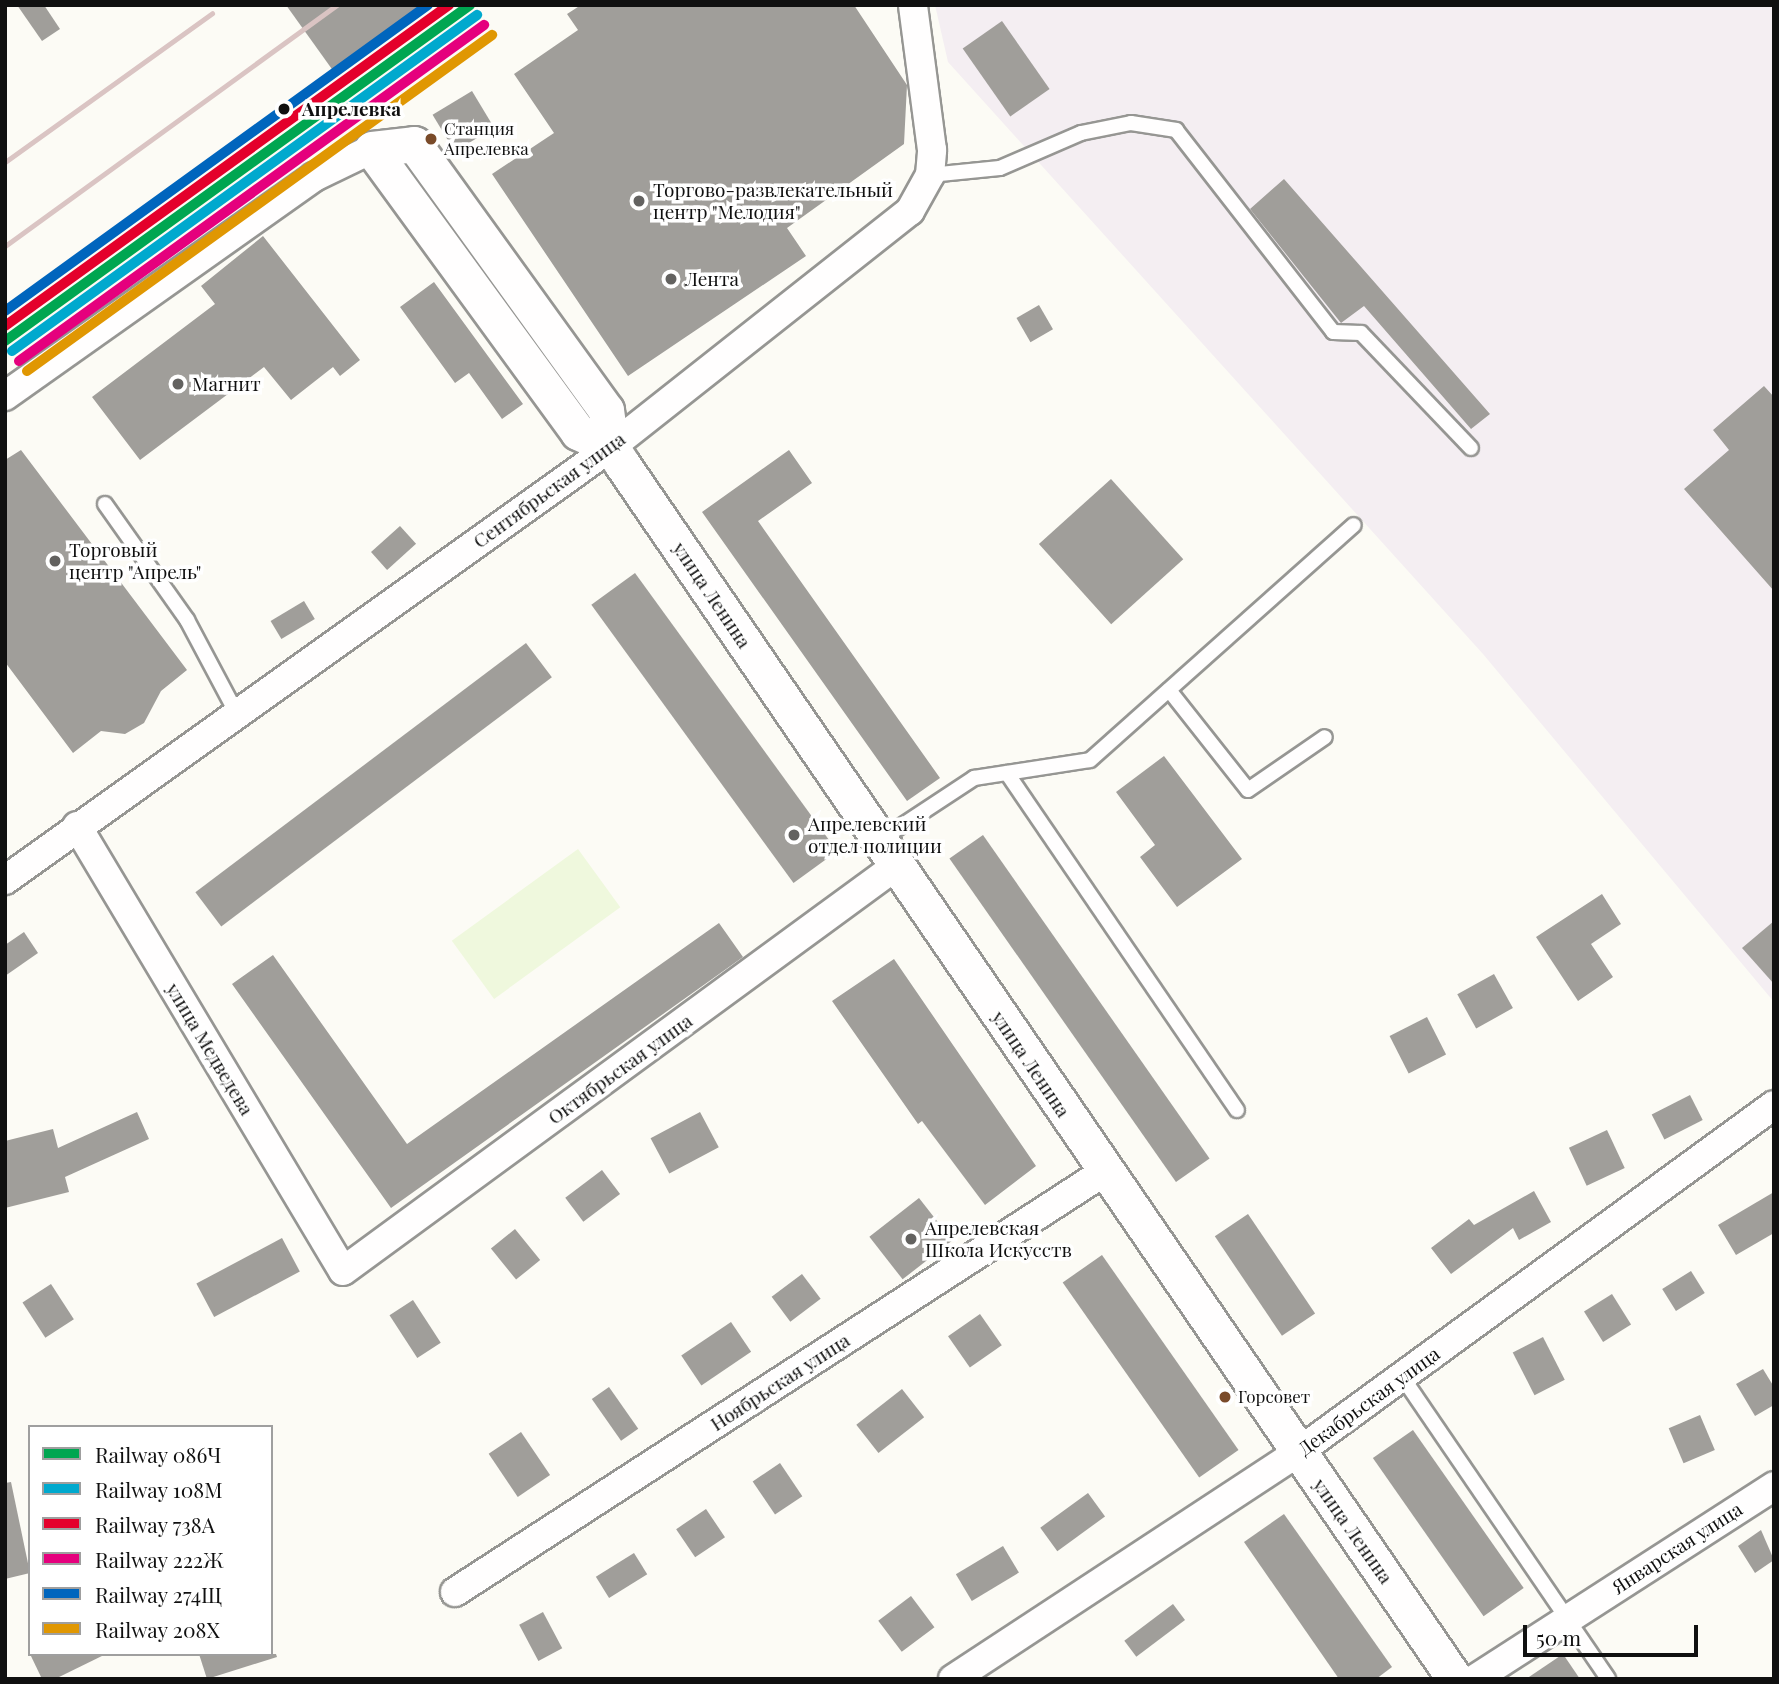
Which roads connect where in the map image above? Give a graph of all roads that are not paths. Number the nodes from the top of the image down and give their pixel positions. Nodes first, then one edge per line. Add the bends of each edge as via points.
1 (912, 5) edge
2 (372, 149) joint
3 (930, 175) junction
4 (5, 396) edge
5 (611, 447) junction
6 (1471, 448) dead end
7 (105, 504) dead end
8 (1354, 525) dead end
9 (1169, 690) junction
10 (236, 712) junction
11 (1325, 737) dead end
12 (1007, 773) junction
13 (78, 826) junction
14 (888, 853) junction
15 (5, 880) edge
16 (1774, 1105) edge
17 (1237, 1110) dead end
18 (1104, 1172) junction
19 (343, 1271) joint
20 (1402, 1378) junction
21 (1297, 1453) junction
22 (1774, 1486) edge
23 (455, 1592) dead end
24 (1568, 1618) junction
25 (953, 1679) edge
26 (1455, 1679) edge
27 (1475, 1679) edge
28 (1608, 1679) edge

1 - 3 street
2 - 4 street via 314,177
2 - 5 street via 578,432
3 - 5 street, Сентябрьская улица via 910,211
3 - 6 lane via 1000,169 1080,132 1131,123 1176,130 1333,332 1361,333
5 - 10 street, Сентябрьская улица
5 - 14 street, улица Ленина
7 - 10 lane via 187,620
8 - 9 lane
9 - 11 lane via 1248,790
9 - 12 lane via 1090,760
10 - 13 street, Сентябрьская улица
12 - 14 lane via 974,778
12 - 17 lane
13 - 15 street, Сентябрьская улица
13 - 19 street, улица Медведева
14 - 18 street, улица Ленина
14 - 19 street, Октябрьская улица
16 - 20 street, Декабрьская улица
18 - 21 street, улица Ленина
18 - 23 street, Ноябрьская улица
20 - 21 street, Декабрьская улица
20 - 24 lane
21 - 25 street, Декабрьская улица
21 - 26 street, улица Ленина
22 - 24 street, Январская улица
24 - 27 street, Январская улица
24 - 28 lane

